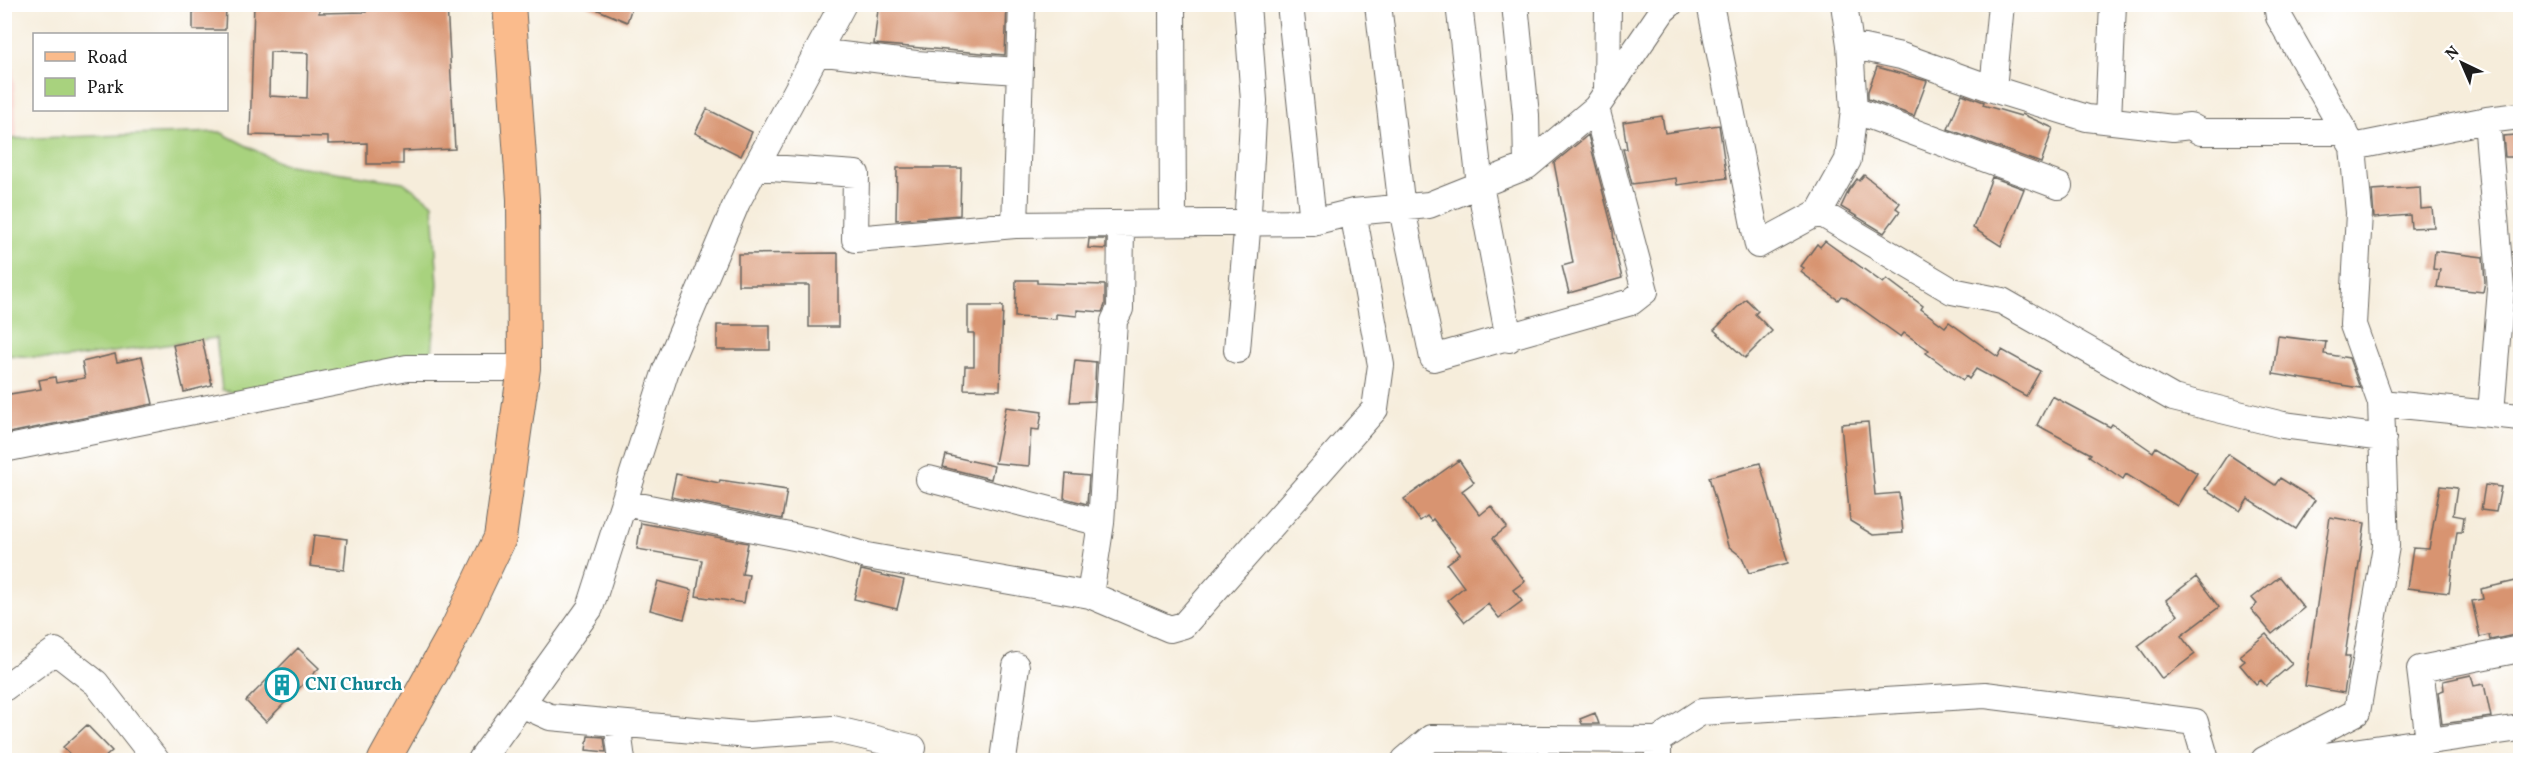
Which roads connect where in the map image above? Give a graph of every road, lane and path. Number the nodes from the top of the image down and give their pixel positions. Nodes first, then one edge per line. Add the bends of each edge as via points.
1 (509, 4) edge
2 (843, 4) edge
3 (1022, 4) edge
4 (1172, 4) edge
5 (1247, 4) edge
6 (1290, 4) edge
7 (1378, 4) edge
8 (1459, 4) edge
9 (1515, 4) edge
10 (1608, 4) edge
11 (1670, 4) edge
12 (1710, 4) edge
13 (1844, 4) edge
14 (2001, 4) edge
15 (2113, 4) edge
16 (2277, 4) edge
17 (1850, 45) junction
18 (817, 52) junction
19 (1018, 72) junction
20 (1993, 89) junction
21 (1601, 99) junction
22 (1854, 110) junction
23 (2520, 116) edge
24 (2108, 120) junction
25 (2487, 120) junction
26 (2349, 140) junction
27 (1527, 166) junction
28 (757, 167) junction
29 (1480, 184) junction
30 (2059, 186) dead end
31 (1402, 209) junction
32 (1353, 212) junction
33 (1819, 212) junction
34 (1173, 222) junction
35 (1247, 222) junction
36 (1313, 222) junction
37 (1121, 224) junction
38 (1015, 225) junction
39 (1509, 339) junction
40 (1237, 350) dead end
41 (524, 368) junction
42 (2381, 403) junction
43 (2491, 413) junction
44 (2520, 417) edge
45 (2383, 438) junction
46 (4, 449) edge
47 (929, 480) dead end
48 (624, 503) junction
49 (1101, 523) junction
50 (1089, 595) junction
51 (2520, 650) edge
52 (1016, 666) dead end
53 (4, 688) edge
54 (521, 704) junction
55 (617, 723) junction
56 (2520, 728) edge
57 (2429, 741) junction
58 (913, 748) dead end
59 (1658, 750) edge
60 (156, 760) edge
61 (384, 760) edge
62 (482, 760) edge
63 (622, 760) edge
64 (1003, 760) edge
65 (1405, 760) edge
66 (2206, 760) edge
67 (2264, 760) edge
68 (2296, 760) edge

1 - 41 main road via 523,200
2 - 18 street
3 - 19 street
4 - 34 street
5 - 35 street via 1254,101
6 - 36 street
7 - 31 street
8 - 29 street
9 - 27 street
10 - 21 street
11 - 21 street
12 - 33 street via 1758,245
13 - 17 street
14 - 20 street
15 - 24 street
16 - 26 street via 2279,17
17 - 20 street via 1901,56
17 - 22 street
18 - 19 street
18 - 28 street
19 - 38 street
20 - 24 street via 2087,118
21 - 27 street
21 - 39 street via 1646,291 1631,302
22 - 30 street
22 - 33 street via 1848,160
23 - 25 street
24 - 26 street via 2173,128 2190,126 2201,132
25 - 26 street
25 - 43 street via 2501,290
26 - 42 street via 2359,213 2353,326
27 - 29 street
28 - 38 street via 855,174 855,239
28 - 48 street via 737,202 666,370
29 - 31 street via 1429,205
29 - 39 street
31 - 32 street
31 - 39 street via 1433,358
32 - 36 street
32 - 50 street via 1381,365 1375,409 1184,625 1170,629
33 - 45 street via 1952,291 2002,301 2173,398 2283,425
34 - 35 street
34 - 37 street
35 - 36 street
35 - 40 street
37 - 38 street
37 - 49 street via 1120,309 1114,321
41 - 46 street via 407,368
41 - 61 main road via 500,537 456,630
42 - 43 street
42 - 45 street
43 - 44 street
45 - 67 street via 2386,546 2357,712
47 - 49 street
48 - 50 street via 814,541 867,556
48 - 54 street via 590,608
49 - 50 street
51 - 57 street via 2420,669
52 - 64 street
53 - 60 street via 55,651 96,682
54 - 55 street via 550,717
54 - 62 street
55 - 58 street via 749,735 833,729
55 - 63 street
56 - 57 street
57 - 68 street
59 - 65 street via 1431,738
59 - 66 street via 1701,712 1985,695 2195,722

